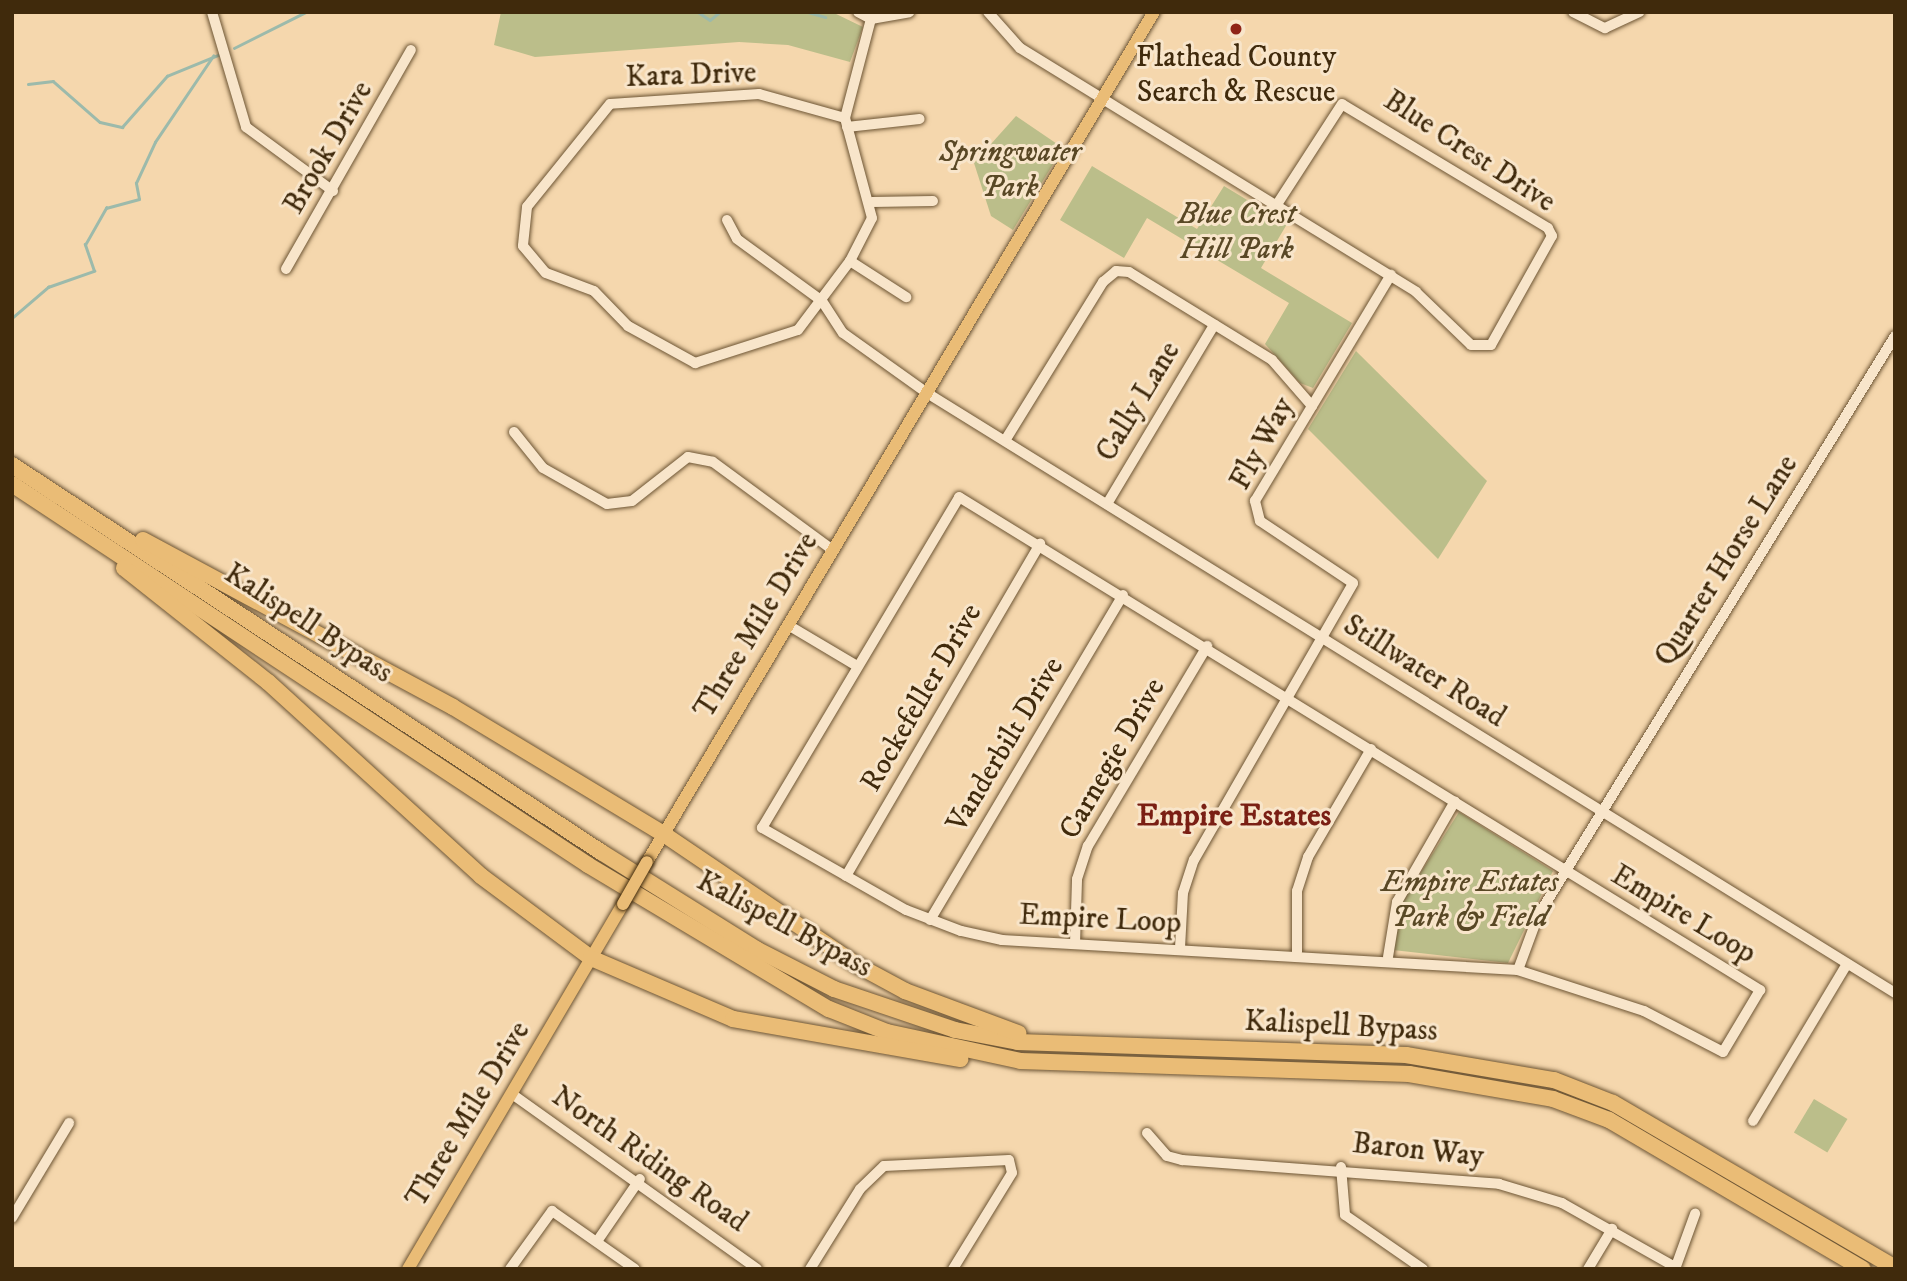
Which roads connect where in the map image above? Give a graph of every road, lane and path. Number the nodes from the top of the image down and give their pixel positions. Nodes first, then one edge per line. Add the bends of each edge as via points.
1 (212, 12) edge
2 (858, 12) edge
3 (909, 12) edge
4 (988, 12) edge
5 (1154, 12) edge
6 (1573, 12) edge
7 (1640, 12) edge
8 (871, 19) junction
9 (411, 50) dead end
10 (1102, 100) junction
11 (920, 119) dead end
12 (846, 123) junction
13 (333, 191) junction
14 (933, 201) dead end
15 (872, 202) junction
16 (1278, 203) junction
17 (727, 220) dead end
18 (850, 261) junction
19 (286, 269) dead end
20 (1391, 275) junction
21 (906, 297) dead end
22 (822, 301) junction
23 (1214, 325) junction
24 (1895, 336) edge
25 (927, 393) junction
26 (1312, 406) junction
27 (514, 432) dead end
28 (1006, 439) junction
29 (12, 466) edge
30 (12, 484) edge
31 (1107, 504) junction
32 (50, 509) junction
33 (96, 519) junction
34 (1040, 544) junction
35 (833, 550) junction
36 (1123, 596) junction
37 (788, 625) junction
38 (1324, 640) junction
39 (1207, 646) junction
40 (857, 666) junction
41 (1290, 697) junction
42 (1371, 749) junction
43 (1455, 801) junction
44 (1601, 811) junction
45 (665, 835) junction
46 (1565, 871) junction
47 (846, 876) junction
48 (930, 920) junction
49 (1075, 944) junction
50 (1180, 948) junction
51 (1297, 952) junction
52 (1388, 957) junction
53 (592, 958) junction
54 (1847, 964) junction
55 (1518, 970) junction
56 (1895, 993) edge
57 (1050, 1043) junction
58 (992, 1057) junction
59 (512, 1094) junction
60 (1753, 1121) dead end
61 (69, 1123) dead end
62 (1147, 1133) dead end
63 (1340, 1167) junction
64 (640, 1179) junction
65 (1695, 1214) dead end
66 (12, 1218) edge
67 (1612, 1229) junction
68 (598, 1240) junction
69 (1675, 1268) edge
70 (1895, 1268) edge
71 (408, 1269) edge
72 (510, 1269) edge
73 (635, 1269) edge
74 (757, 1269) edge
75 (810, 1269) edge
76 (953, 1269) edge
77 (1423, 1269) edge
78 (1588, 1269) edge
79 (1863, 1269) edge

1 - 13 street via 246,127
2 - 8 street
3 - 8 street
4 - 10 street, Blue Crest Drive via 1020,48
5 - 10 main road, Three Mile Drive
6 - 7 street via 1605,28
8 - 12 street
9 - 13 street, Brook Drive
10 - 16 street, Blue Crest Drive
10 - 25 main road, Three Mile Drive
11 - 12 street
12 - 15 street
12 - 22 street, Kara Drive via 759,94 610,104 527,207 522,225 523,246 546,273 594,291 628,326 695,363 713,362 748,342 780,341
13 - 19 street, Brook Drive
14 - 15 street
15 - 18 street, Kara Drive via 866,235
16 - 20 street, Blue Crest Drive
16 - 20 street, Blue Crest Drive via 1342,104 1548,228 1552,236 1491,345 1482,349
17 - 22 street via 737,239
18 - 21 street
18 - 22 street, Kara Drive
20 - 26 street, Fly Way
22 - 25 street, Stillwater Road via 843,333
23 - 26 street via 1272,360
23 - 28 street via 1129,272 1115,271
23 - 31 street, Cally Lane
24 - 44 street, Quarter Horse Lane
25 - 28 street, Stillwater Road
25 - 35 main road, Three Mile Drive
26 - 38 street, Fly Way via 1254,513 1353,583
27 - 35 street via 543,468 607,504 632,501 688,457 713,462
28 - 31 street, Stillwater Road
29 - 33 highway, Kalispell Bypass
30 - 32 highway, Kalispell Bypass
31 - 38 street, Stillwater Road
32 - 53 highway via 268,682 481,876
32 - 58 highway, Kalispell Bypass via 588,865 792,989 887,1032
33 - 45 highway via 175,554 344,647
33 - 57 highway, Kalispell Bypass via 756,948 834,989 898,1013 990,1038
34 - 36 street, Empire Loop
34 - 40 street, Empire Loop via 959,497
34 - 47 street, Rockefeller Drive
35 - 37 main road, Three Mile Drive
36 - 39 street, Empire Loop
36 - 48 street, Vanderbilt Drive
37 - 40 street
37 - 45 main road, Three Mile Drive
38 - 41 street
38 - 44 street, Stillwater Road
39 - 41 street, Empire Loop
39 - 49 street, Carnegie Drive via 1088,846 1077,879
40 - 47 street, Empire Loop via 762,828
41 - 42 street, Empire Loop
41 - 50 street via 1194,860 1183,893
42 - 43 street, Empire Loop
42 - 51 street via 1308,857 1297,891
43 - 46 street, Empire Loop
43 - 52 street via 1397,902
44 - 46 street, Quarter Horse Lane
44 - 54 street, Stillwater Road
45 - 53 main road, Three Mile Drive, bridge
45 - 57 highway via 905,991
46 - 55 street, Quarter Horse Lane via 1528,937
46 - 55 street, Empire Loop via 1760,990 1723,1052 1643,1011
47 - 48 street, Empire Loop
48 - 49 street, Empire Loop via 1002,940
49 - 50 street, Empire Loop
50 - 51 street, Empire Loop
51 - 52 street, Empire Loop
52 - 55 street, Empire Loop
53 - 58 highway via 733,1019 904,1053
53 - 59 main road, Three Mile Drive
54 - 56 street, Stillwater Road
54 - 60 street
57 - 70 highway, Kalispell Bypass via 1406,1055 1554,1080 1613,1103
58 - 79 highway, Kalispell Bypass via 1409,1074 1553,1099 1609,1120
59 - 64 street, North Riding Road
59 - 71 main road, Three Mile Drive
61 - 66 street
62 - 63 street, Baron Way via 1167,1156 1182,1160
63 - 67 street, Baron Way via 1499,1184 1562,1203
63 - 77 street via 1345,1215
64 - 68 street
64 - 74 street, North Riding Road
65 - 69 street
67 - 69 street, Baron Way
67 - 78 street
68 - 72 street via 552,1211
68 - 73 street
75 - 76 street via 860,1189 884,1167 1009,1160 1012,1173

